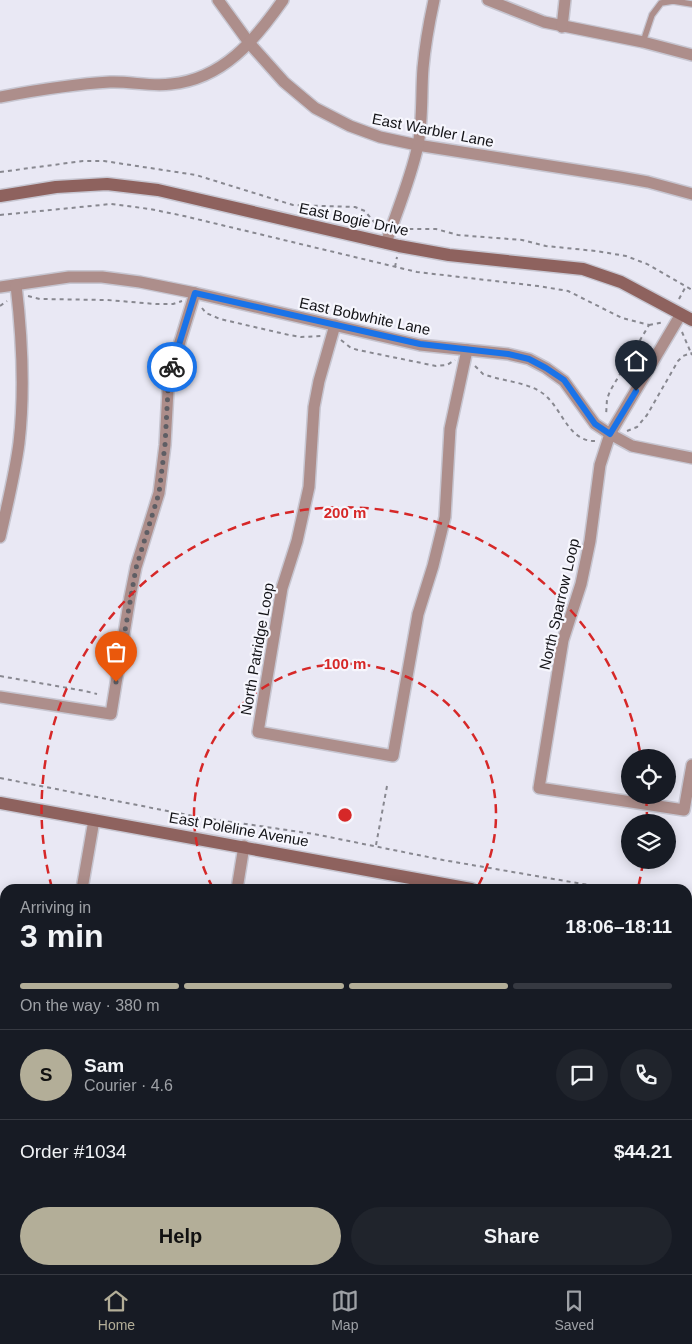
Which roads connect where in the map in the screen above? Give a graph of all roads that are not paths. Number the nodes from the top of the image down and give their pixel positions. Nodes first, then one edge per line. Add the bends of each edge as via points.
1 (218, 0) edge
2 (283, 0) edge
3 (434, 0) edge
4 (488, 0) edge
5 (565, 0) edge
6 (692, 4) edge
7 (562, 27) junction
8 (643, 42) junction
9 (250, 44) junction
10 (692, 55) edge
11 (0, 97) edge
12 (418, 145) junction
13 (692, 194) edge
14 (0, 196) edge
15 (386, 243) junction
16 (16, 285) junction
17 (0, 287) edge
18 (195, 293) junction
19 (686, 317) edge
20 (335, 325) junction
21 (467, 350) junction
22 (610, 434) junction
23 (692, 458) edge
24 (0, 537) edge
25 (0, 697) edge
26 (692, 765) edge
27 (0, 803) edge
28 (94, 820) junction
29 (244, 846) junction
30 (83, 884) edge
31 (238, 884) edge
32 (445, 884) edge

1 - 9 street, East Warbler Lane
2 - 9 street
3 - 12 street via 428,28
4 - 7 street
5 - 7 street
6 - 8 lane via 661,3 652,15
7 - 8 street
8 - 10 street
9 - 11 street via 221,67 186,81 66,85
9 - 12 street, East Warbler Lane via 284,82 315,108 380,137
12 - 13 street, East Warbler Lane via 648,182
12 - 15 street
14 - 15 street, East Bogie Drive via 56,187 107,184 158,190
15 - 19 street, East Bogie Drive via 449,255 583,269 621,282
16 - 17 street, East Bobwhite Lane
16 - 18 street, East Bobwhite Lane via 102,277
16 - 24 street via 21,359 19,442
18 - 20 street, East Bobwhite Lane
18 - 25 street via 171,371 159,493 133,582 111,714
19 - 22 street, North Sparrow Loop
20 - 21 street, East Bobwhite Lane via 420,344
20 - 21 street, North Patridge Loop via 319,381 309,487 282,588 258,732 393,756 418,614 445,517 450,429
21 - 22 street, East Bobwhite Lane via 508,354 529,359 546,368 564,380 595,424
22 - 23 street, East Bobwhite Lane via 632,446
22 - 26 street, North Sparrow Loop via 600,465 581,584 563,640 539,788 684,810
27 - 28 street, East Poleline Avenue
28 - 29 street, East Poleline Avenue
28 - 30 street
29 - 31 street
29 - 32 street, East Poleline Avenue

